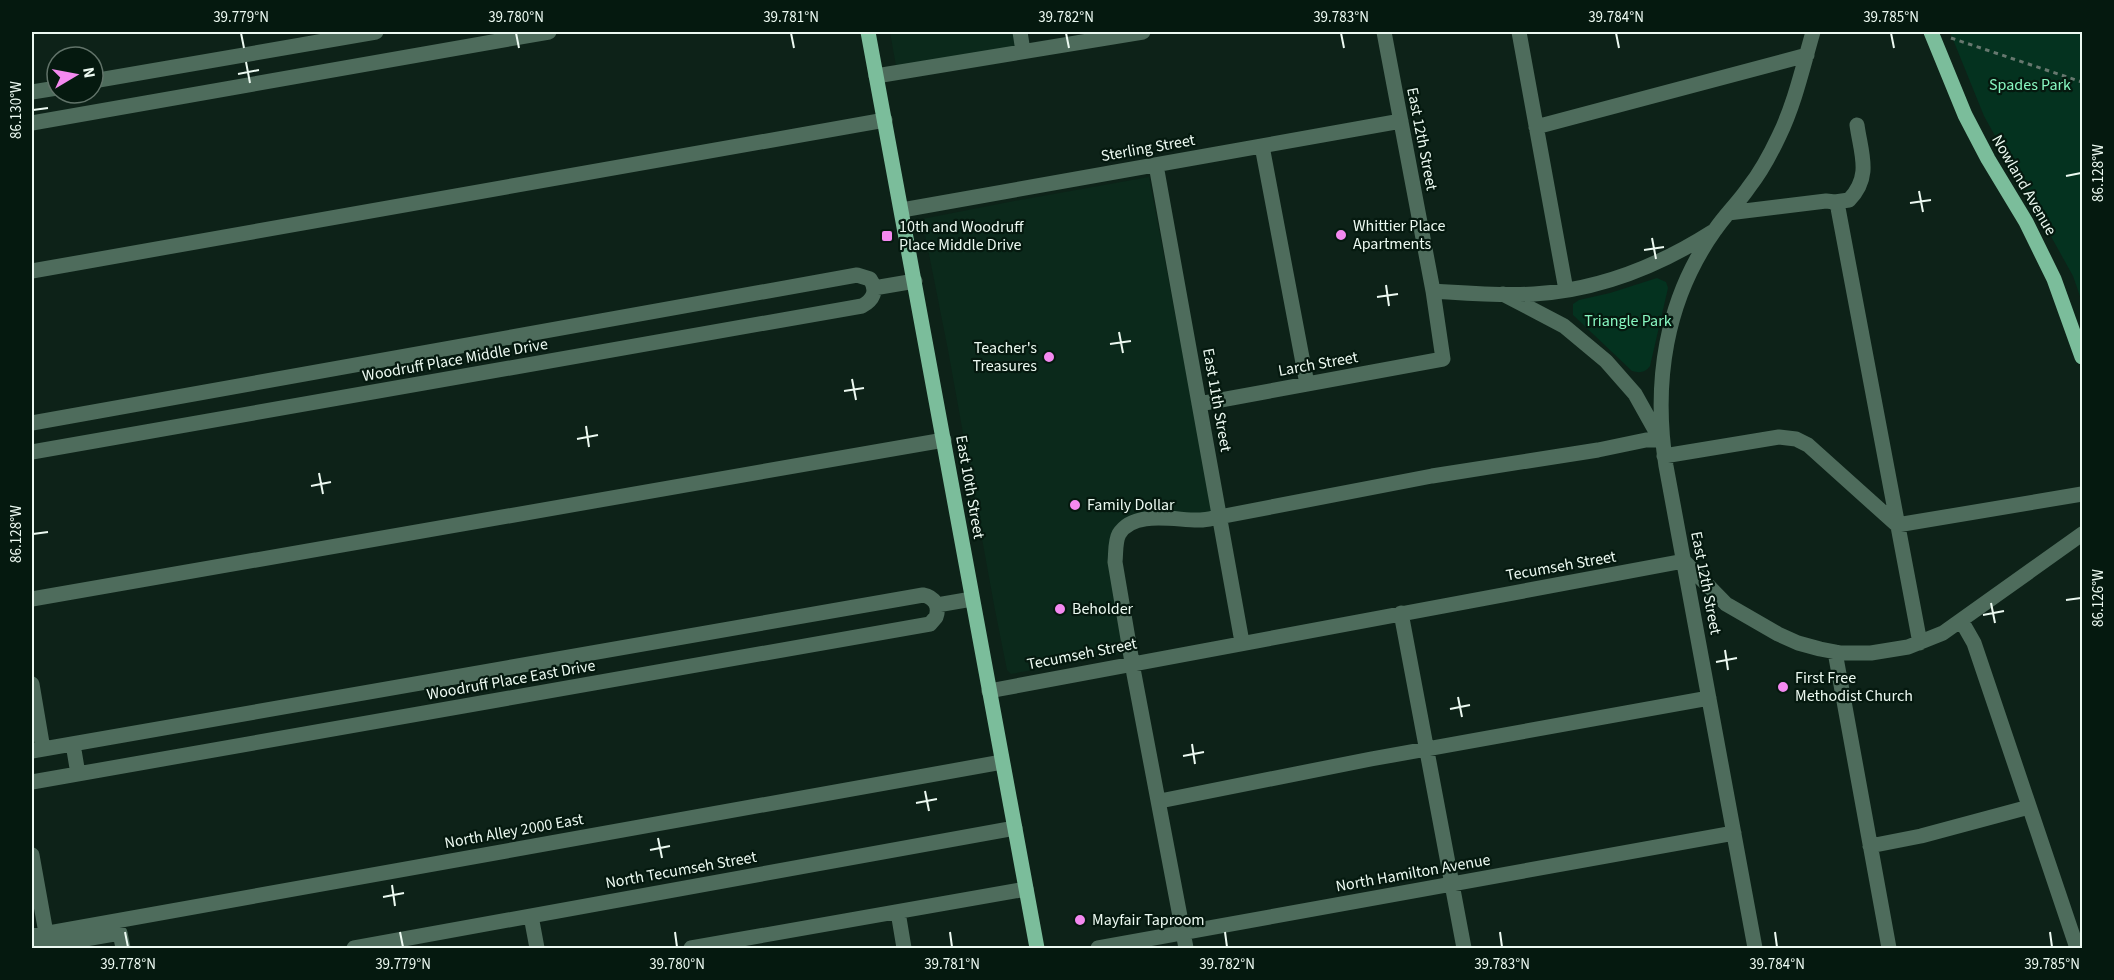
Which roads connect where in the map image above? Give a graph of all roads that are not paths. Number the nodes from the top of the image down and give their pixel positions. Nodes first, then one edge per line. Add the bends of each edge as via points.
1 (376, 32) edge
2 (549, 32) edge
3 (868, 32) edge
4 (1020, 32) edge
5 (1143, 32) edge
6 (1384, 32) edge
7 (1519, 32) edge
8 (1813, 32) edge
9 (1933, 37) edge
10 (1023, 51) junction
11 (1807, 55) junction
12 (876, 76) junction
13 (105, 79) edge
14 (885, 120) junction
15 (1401, 121) junction
16 (32, 123) edge
17 (1857, 125) dead end
18 (1536, 128) junction
19 (1262, 146) junction
20 (1156, 165) junction
21 (1834, 202) junction
22 (902, 210) junction
23 (1728, 213) junction
24 (1714, 231) junction
25 (32, 271) edge
26 (915, 281) junction
27 (874, 288) junction
28 (1566, 290) junction
29 (1432, 291) junction
30 (1503, 294) junction
31 (2082, 357) edge
32 (1443, 359) joint
33 (1307, 384) junction
34 (1199, 404) junction
35 (32, 423) edge
36 (944, 440) junction
37 (1661, 440) junction
38 (32, 452) edge
39 (1664, 456) junction
40 (2082, 494) edge
41 (1220, 517) junction
42 (1897, 525) junction
43 (2082, 534) edge
44 (1684, 561) junction
45 (32, 599) edge
46 (972, 599) junction
47 (937, 606) junction
48 (1401, 613) junction
49 (1962, 622) junction
50 (1242, 642) junction
51 (1920, 643) junction
52 (1835, 652) junction
53 (1133, 663) junction
54 (32, 684) edge
55 (989, 691) junction
56 (1709, 698) junction
57 (73, 744) junction
58 (1428, 749) junction
59 (38, 750) edge
60 (1002, 762) junction
61 (78, 774) junction
62 (32, 782) edge
63 (1160, 801) junction
64 (2029, 807) junction
65 (1015, 828) junction
66 (1734, 833) junction
67 (1870, 846) junction
68 (32, 855) edge
69 (1452, 884) junction
70 (1026, 889) junction
71 (898, 912) junction
72 (531, 916) junction
73 (39, 935) edge
74 (121, 941) edge
75 (1185, 941) edge
76 (741, 944) edge
77 (33, 948) edge
78 (354, 948) edge
79 (537, 948) edge
80 (691, 948) edge
81 (904, 948) edge
82 (1037, 948) edge
83 (1098, 948) edge
84 (1464, 948) edge
85 (1755, 948) edge
86 (1889, 948) edge
87 (2077, 948) edge

1 - 13 street
2 - 16 street
3 - 12 main road, East 10th Street
4 - 10 street
5 - 10 street
6 - 15 street, East 12th Street
7 - 18 street
8 - 11 street
9 - 31 main road, Nowland Avenue via 1970,124 2054,279
10 - 12 street
11 - 18 street
11 - 23 street via 1780,135 1749,187
12 - 14 main road, East 10th Street
14 - 22 main road, East 10th Street
14 - 25 street
15 - 19 street, Sterling Street
15 - 29 street, East 12th Street
17 - 21 street via 1864,170 1862,183 1850,200
18 - 28 street
19 - 20 street, Sterling Street
19 - 33 street
20 - 22 street, Sterling Street
20 - 34 street, East 11th Street
21 - 23 street
21 - 42 street via 1842,225
22 - 26 main road, East 10th Street
23 - 24 street
24 - 28 street via 1651,267
24 - 37 street, East 12th Street via 1688,277 1670,327 1660,387
26 - 27 street
26 - 36 main road, East 10th Street
27 - 35 street, Woodruff Place Middle Drive via 870,279 857,275
27 - 38 street, Woodruff Place Middle Drive via 870,302 862,306
28 - 30 street
29 - 30 street
29 - 32 street, East 12th Street
30 - 37 street via 1564,326 1606,361 1635,394
32 - 33 street, Larch Street
33 - 34 street, Larch Street
34 - 41 street, East 11th Street
36 - 45 street
36 - 46 main road, East 10th Street
37 - 39 street, East 12th Street
37 - 41 street via 1432,476
39 - 42 street via 1779,437 1796,439
39 - 44 street, East 12th Street
40 - 42 street
41 - 50 street, East 11th Street
41 - 53 street via 1138,520 1119,534 1115,562
42 - 51 street
43 - 49 street
44 - 48 street, Tecumseh Street
44 - 52 street via 1726,604 1751,620 1798,643
44 - 56 street, East 12th Street
46 - 47 street
46 - 55 main road, East 10th Street
47 - 57 street, Woodruff Place East Drive via 923,595
47 - 61 street, Woodruff Place East Drive via 936,617 930,624
48 - 50 street, Tecumseh Street
48 - 58 street
49 - 51 street
49 - 64 street via 1974,643
50 - 53 street, Tecumseh Street
51 - 52 street via 1871,654
52 - 67 street
53 - 55 street, Tecumseh Street
53 - 63 street
54 - 59 street
55 - 60 main road, East 10th Street
56 - 58 street
56 - 66 street, East 12th Street
57 - 59 street, Woodruff Place East Drive
57 - 61 street
58 - 63 street
58 - 69 street
60 - 65 main road, East 10th Street
60 - 73 street, North Alley 2000 East
61 - 62 street
63 - 75 street
64 - 67 street
64 - 87 street
65 - 70 main road, East 10th Street
65 - 72 street, North Tecumseh Street
66 - 69 street, North Hamilton Avenue
66 - 85 street, East 12th Street
67 - 86 street
68 - 73 street
69 - 75 street, North Hamilton Avenue
69 - 84 street
70 - 71 street
70 - 82 main road, East 10th Street
71 - 76 street
71 - 81 street
72 - 78 street, North Tecumseh Street
72 - 79 street
74 - 77 street
75 - 83 street, North Hamilton Avenue
76 - 80 street

